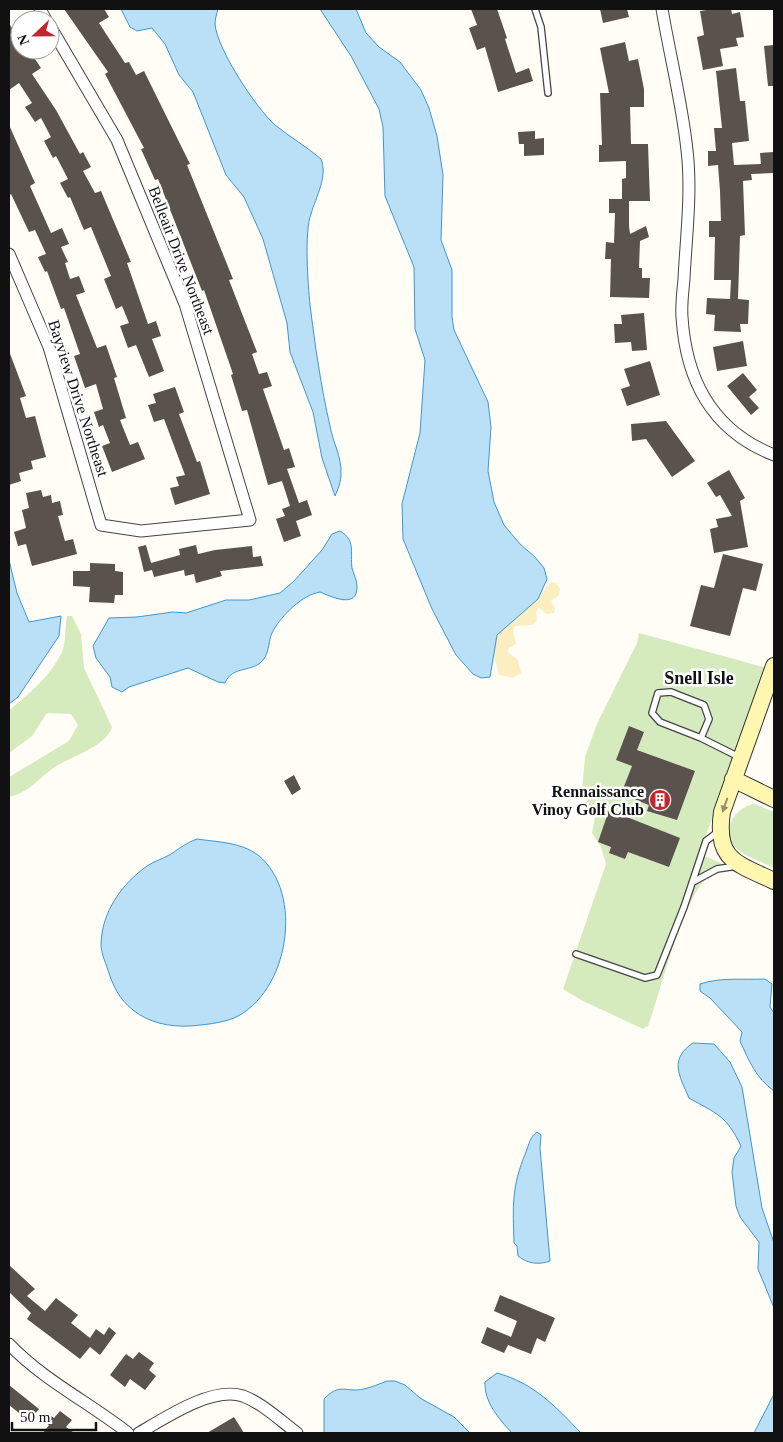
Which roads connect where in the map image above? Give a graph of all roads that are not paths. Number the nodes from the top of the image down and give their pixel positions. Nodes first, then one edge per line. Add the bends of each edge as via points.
1 (535, 9) edge
2 (662, 9) edge
3 (60, 43) edge
4 (548, 93) dead end
5 (9, 254) edge
6 (774, 455) edge
7 (101, 525) joint
8 (774, 669) edge
9 (701, 738) junction
10 (741, 758) junction
11 (734, 779) junction
12 (774, 799) edge
13 (719, 831) junction
14 (742, 866) junction
15 (774, 881) edge
16 (693, 882) junction
17 (576, 954) dead end
18 (9, 1344) edge
19 (128, 1433) edge
20 (140, 1433) edge
21 (297, 1433) edge

1 - 4 lane via 541,28
2 - 6 street via 688,150 689,188 681,315 685,347 702,396 722,422 755,448
3 - 7 street, Belleair Drive Northeast via 117,140 185,304 250,520 141,531
5 - 7 street, Bayview Drive Northeast via 49,347
8 - 10 street
9 - 9 lane via 660,722 652,713 658,693 671,692 704,705 709,719
9 - 10 lane
10 - 11 street
11 - 12 street
11 -> 13 street
13 - 14 street via 725,851
13 - 16 lane via 706,841
14 - 15 street
14 - 16 lane via 717,870
16 - 17 lane via 657,975 645,978
18 - 19 street via 53,1381
20 - 21 street via 171,1414 205,1399 225,1395 242,1396

